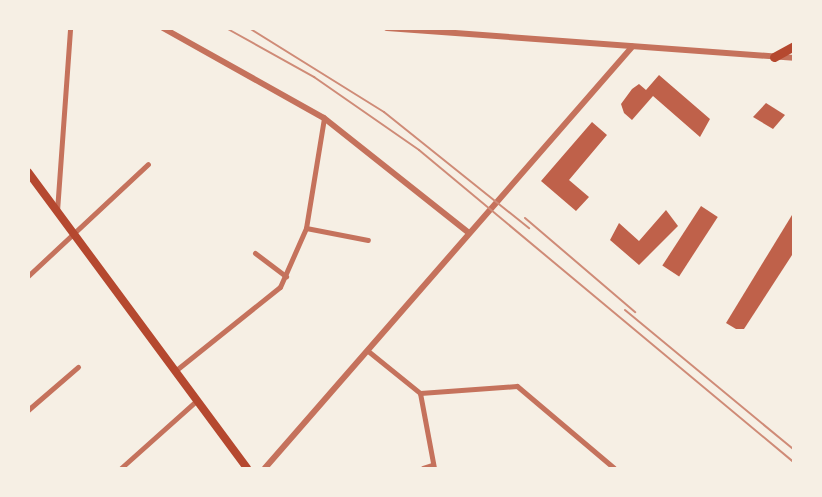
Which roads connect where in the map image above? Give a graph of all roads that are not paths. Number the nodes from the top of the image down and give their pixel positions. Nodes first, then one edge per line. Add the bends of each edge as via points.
1 (70, 28) edge
2 (163, 28) edge
3 (387, 28) edge
4 (438, 31) edge
5 (794, 46) edge
6 (632, 47) junction
7 (774, 57) junction
8 (794, 58) edge
9 (324, 118) junction
10 (148, 164) dead end
11 (28, 172) edge
12 (57, 210) junction
13 (306, 228) junction
14 (468, 232) junction
15 (74, 235) junction
16 (368, 240) dead end
17 (255, 253) dead end
18 (28, 276) edge
19 (286, 276) junction
20 (368, 351) junction
21 (78, 367) dead end
22 (175, 371) junction
23 (420, 393) junction
24 (197, 400) junction
25 (28, 410) edge
26 (433, 467) edge
27 (121, 468) edge
28 (247, 468) edge
29 (265, 468) edge
30 (423, 468) edge
31 (614, 468) edge

1 - 12 street
2 - 9 street
3 - 4 street
4 - 6 street
5 - 7 highway
6 - 7 street
6 - 14 street
7 - 8 street
9 - 13 street
9 - 14 street
10 - 15 street
11 - 12 main road
12 - 15 main road
13 - 16 street
13 - 19 street
14 - 20 street
15 - 18 street
15 - 22 main road
17 - 19 street
19 - 22 street via 267,300
20 - 23 street
20 - 29 street
21 - 25 street
22 - 24 main road
23 - 26 street
23 - 31 street via 516,386
24 - 27 street
24 - 28 main road
26 - 30 street

